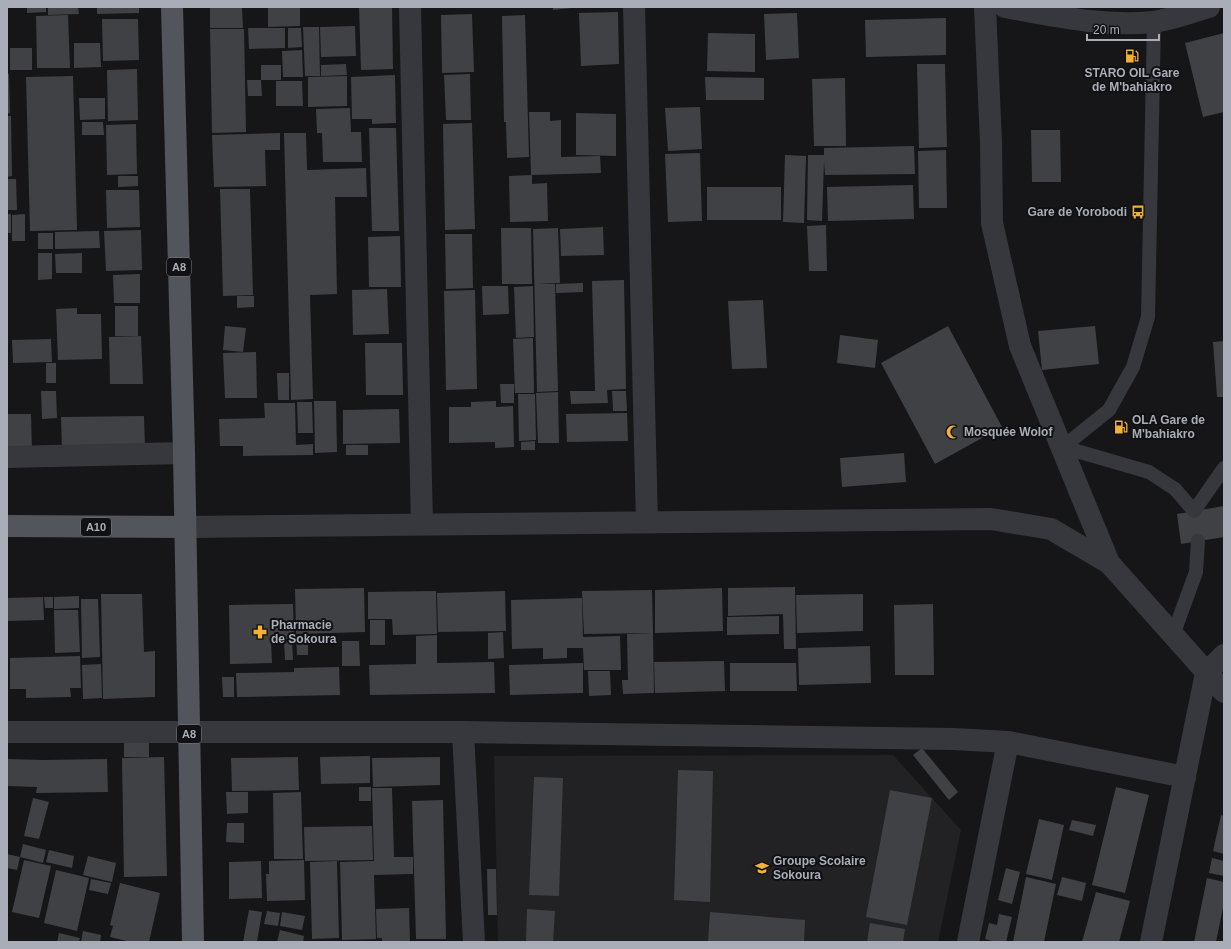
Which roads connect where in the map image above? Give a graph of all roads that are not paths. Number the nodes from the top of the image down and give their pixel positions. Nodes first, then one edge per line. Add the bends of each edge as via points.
1 (172, 7) edge
2 (410, 7) edge
3 (634, 7) edge
4 (985, 7) edge
5 (1005, 7) edge
6 (1209, 7) edge
7 (1154, 22) junction
8 (1063, 447) junction
9 (184, 453) junction
10 (7, 457) edge
11 (1224, 468) edge
12 (647, 522) junction
13 (422, 524) junction
14 (7, 526) edge
15 (185, 527) junction
16 (1198, 541) dead end
17 (1109, 562) junction
18 (1173, 635) junction
19 (1224, 655) edge
20 (1206, 673) junction
21 (1224, 692) edge
22 (189, 731) junction
23 (7, 732) edge
24 (463, 732) junction
25 (1008, 742) junction
26 (1185, 777) junction
27 (193, 942) edge
28 (474, 942) edge
29 (968, 942) edge
30 (1152, 942) edge

1 - 9 main road, A8
2 - 13 street
3 - 12 street
4 - 8 street via 992,223 1020,346
5 - 7 street via 1110,24
6 - 7 street
7 - 8 lane via 1148,317 1133,367 1109,410
8 - 11 lane via 1149,472 1175,489 1194,511
8 - 17 street
9 - 10 street
9 - 15 main road, A8
12 - 13 street
12 - 17 street via 991,519 1051,529
13 - 15 street
14 - 15 main road, A10
15 - 22 main road, A8
16 - 18 lane via 1196,572
17 - 18 street
18 - 20 street
19 - 20 street
20 - 21 street
20 - 26 street
22 - 23 street
22 - 24 street
22 - 27 main road, A8
24 - 25 street
24 - 28 street
25 - 26 street
25 - 29 street
26 - 30 street

